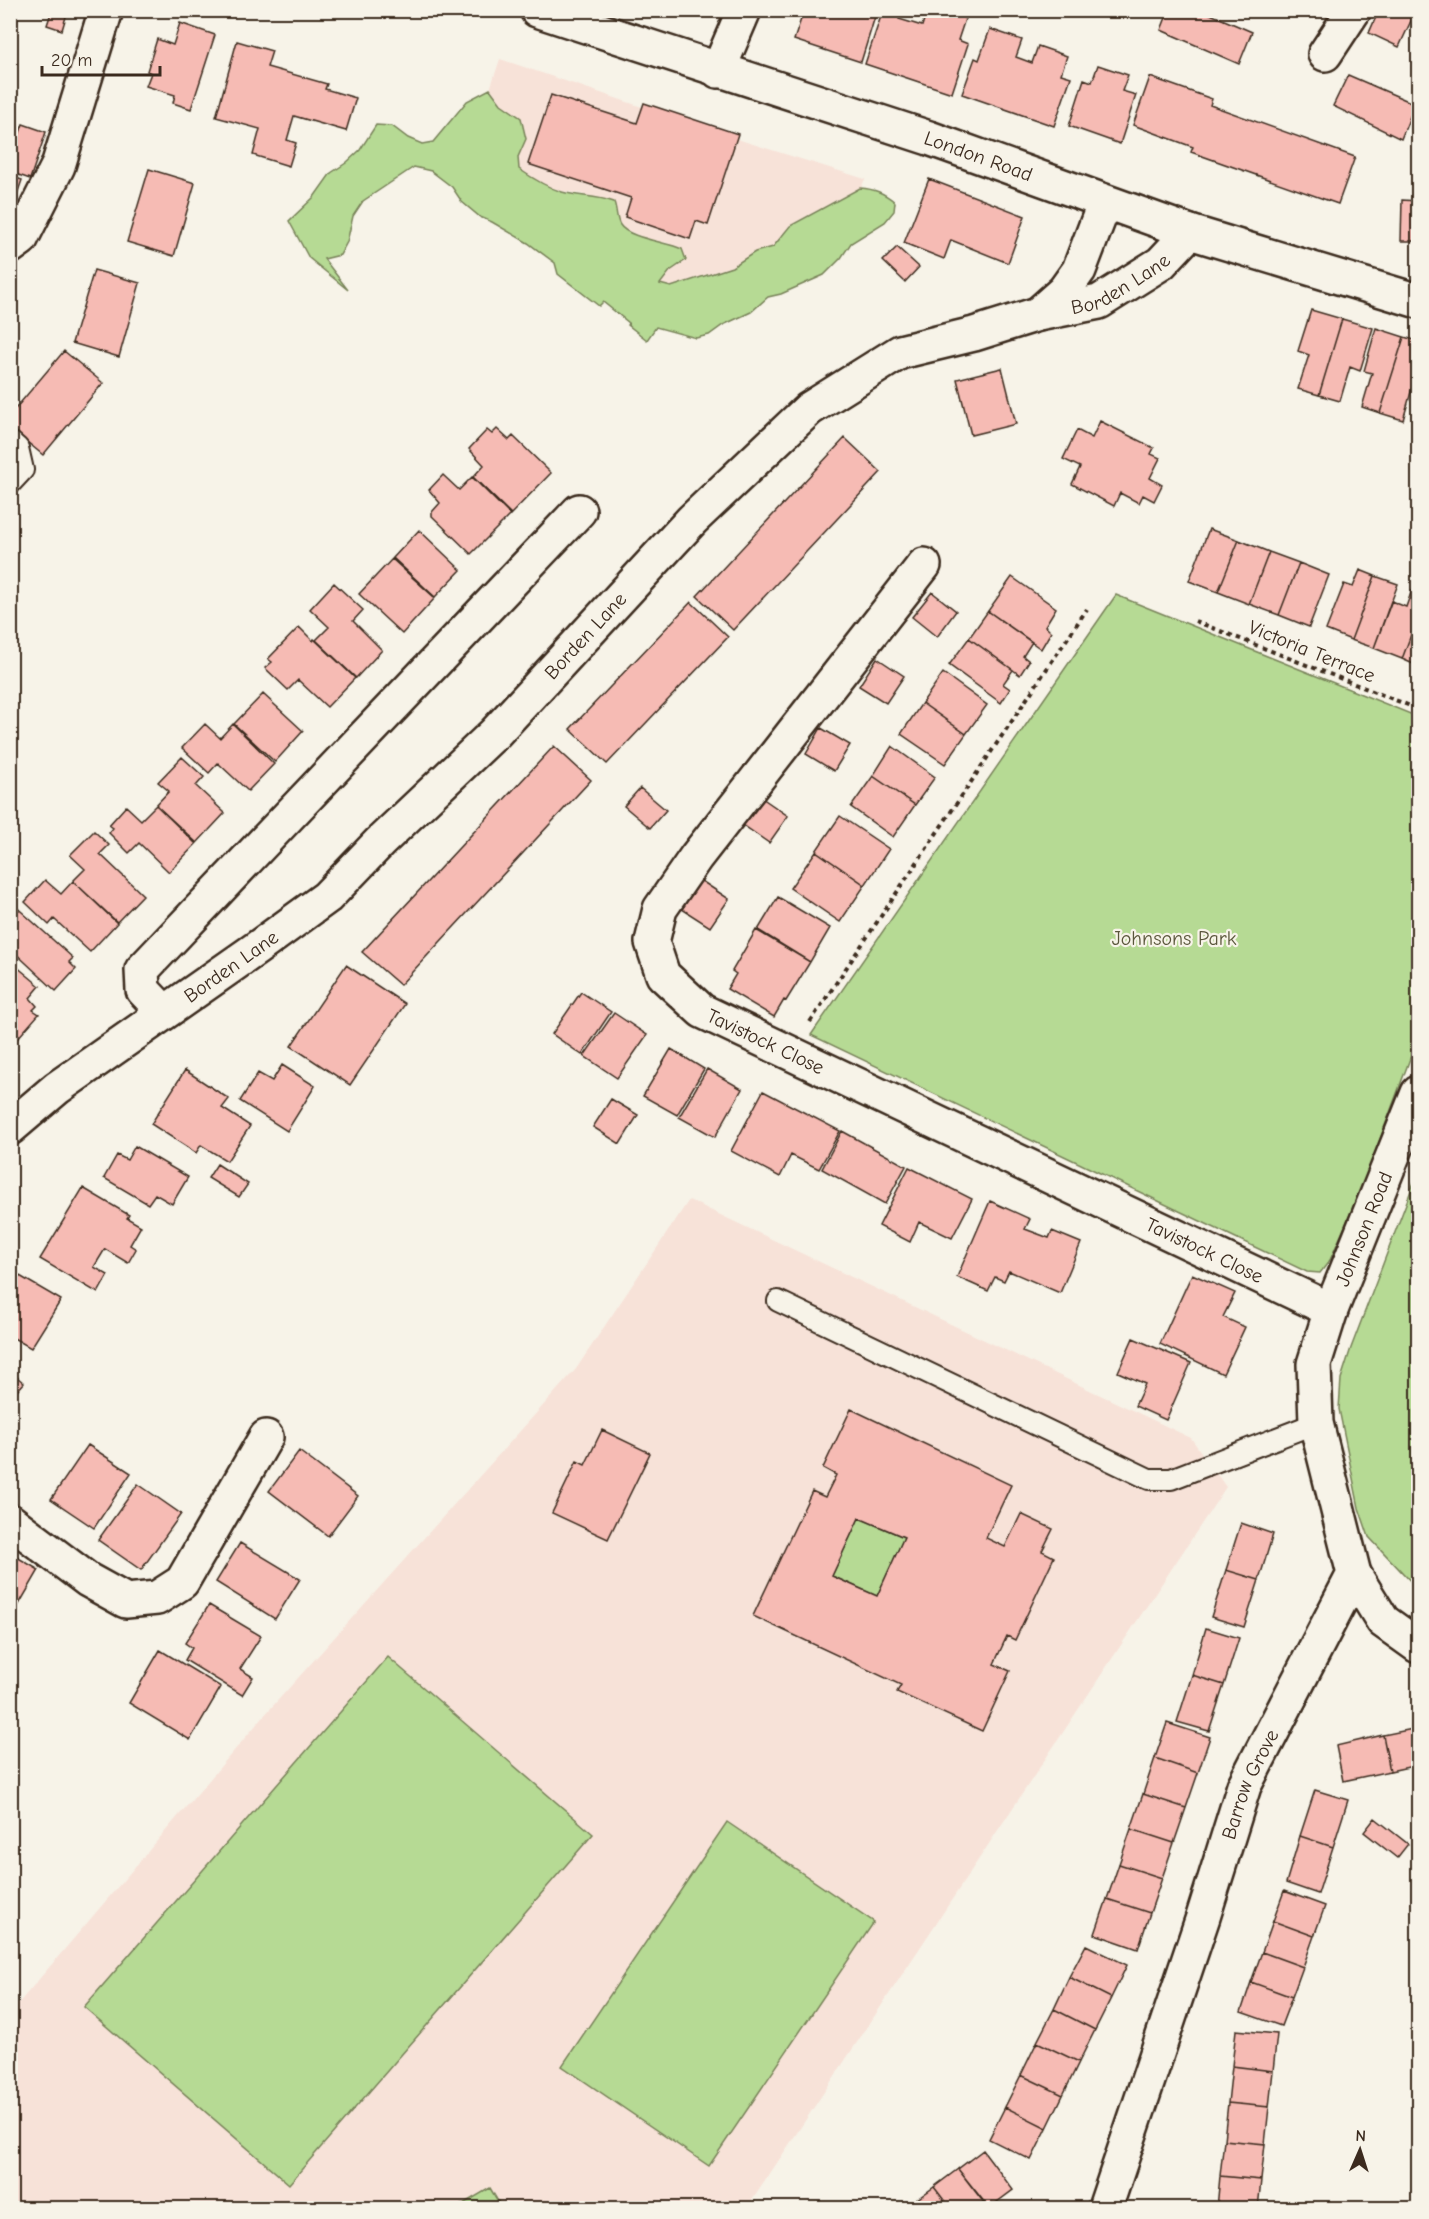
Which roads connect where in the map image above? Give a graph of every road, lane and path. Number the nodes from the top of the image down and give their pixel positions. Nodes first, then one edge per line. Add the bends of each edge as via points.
1 (106, 10) edge
2 (537, 10) edge
3 (744, 10) edge
4 (1354, 10) edge
5 (1325, 54) dead end
6 (718, 71) junction
7 (1105, 202) junction
8 (1190, 232) junction
9 (10, 246) edge
10 (1419, 301) edge
11 (1038, 314) junction
12 (10, 441) edge
13 (10, 484) edge
14 (579, 511) dead end
15 (924, 566) dead end
16 (1087, 609) dead end
17 (1195, 621) dead end
18 (1419, 710) edge
19 (164, 1012) junction
20 (789, 1052) junction
21 (1419, 1093) edge
22 (10, 1128) edge
23 (778, 1301) dead end
24 (1331, 1310) junction
25 (1316, 1423) junction
26 (266, 1437) dead end
27 (10, 1521) edge
28 (1354, 1574) junction
29 (1419, 1646) edge
30 (1105, 2208) edge

1 - 9 street via 58,166 21,239
2 - 6 street, London Road
3 - 6 street
4 - 5 street
6 - 7 street, London Road via 929,138
7 - 8 street, London Road
7 - 11 street, Borden Lane via 1080,270
8 - 10 street, London Road
8 - 11 street, Borden Lane via 1161,263 1099,302
11 - 19 street, Borden Lane via 900,352 809,409 692,520 495,733 327,897
12 - 13 lane via 18,448 24,470
14 - 19 street, Borden Lane via 142,970 143,990
15 - 20 street, Tavistock Close via 696,857 660,909 652,942 663,975 702,1011
16 - 20 path
17 - 18 path, Victoria Terrace
19 - 22 street, Borden Lane via 57,1088
20 - 24 street, Tavistock Close
21 - 24 street, Johnson Road
23 - 25 lane via 1149,1479 1171,1479
24 - 25 street, Johnson Road via 1314,1365
25 - 28 street
26 - 27 street via 182,1582 157,1598 126,1601 88,1580
28 - 29 street via 1383,1621
28 - 30 street, Barrow Grove via 1245,1786

